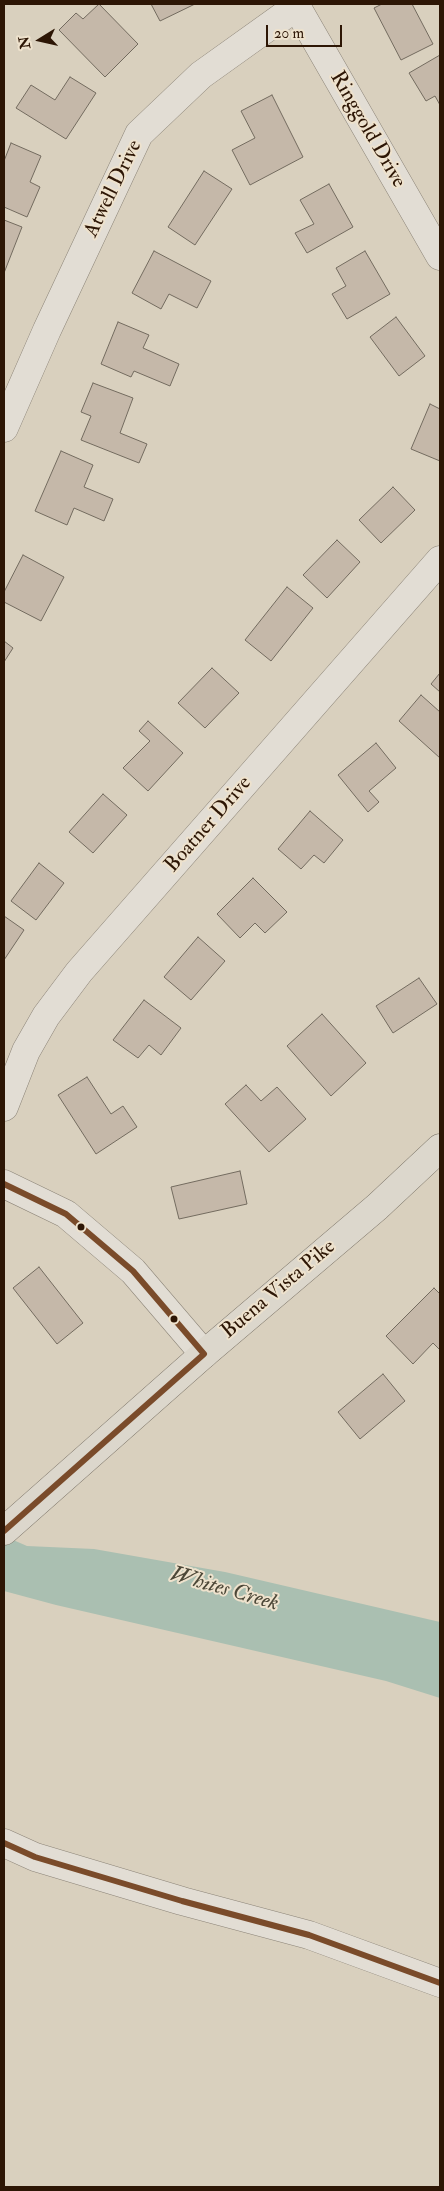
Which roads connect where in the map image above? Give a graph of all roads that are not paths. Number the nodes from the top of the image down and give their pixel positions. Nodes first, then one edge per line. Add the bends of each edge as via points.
1 (295, 5) edge
2 (440, 256) edge
3 (4, 428) edge
4 (440, 560) edge
5 (4, 1107) edge
6 (440, 1148) edge
7 (4, 1184) edge
8 (204, 1354) junction
9 (4, 1531) edge
10 (4, 1843) edge
11 (440, 1983) edge

1 - 2 street, Ringgold Drive
1 - 3 street, Atwell Drive via 201,76 139,134 46,330
4 - 5 street, Boatner Drive via 79,972 46,1016 26,1050
6 - 8 main road, Buena Vista Pike via 377,1207
7 - 8 street via 66,1214 111,1252 133,1271
8 - 9 main road, Buena Vista Pike
10 - 11 street via 35,1857 309,1936

